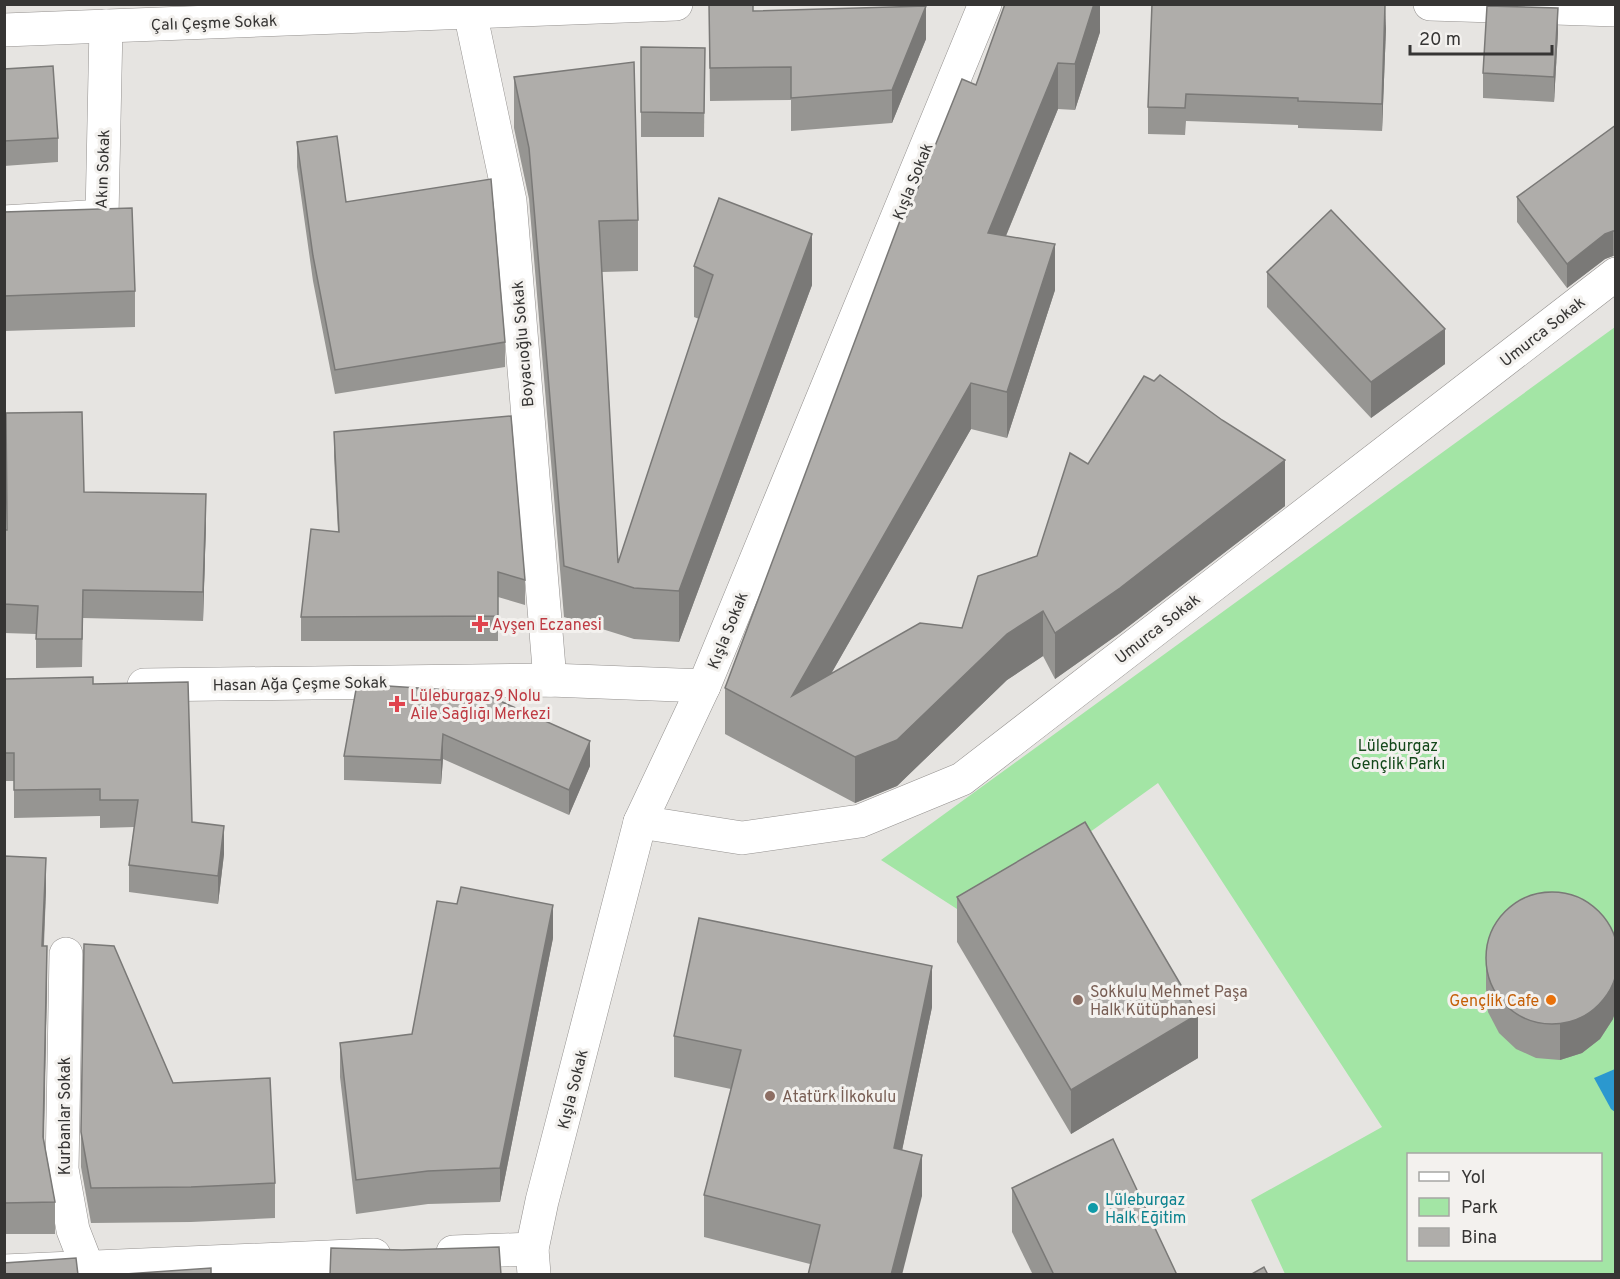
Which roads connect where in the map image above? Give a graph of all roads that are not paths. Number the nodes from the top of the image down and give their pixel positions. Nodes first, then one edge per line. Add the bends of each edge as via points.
1 (676, 4) edge
2 (985, 4) edge
3 (1430, 4) edge
4 (1616, 10) edge
5 (470, 12) junction
6 (106, 26) junction
7 (4, 30) edge
8 (4, 222) edge
9 (1616, 274) edge
10 (550, 680) junction
11 (111, 685) edge
12 (704, 686) junction
13 (640, 822) junction
14 (66, 954) dead end
15 (533, 1262) edge
16 (88, 1270) edge
17 (4, 1271) edge

1 - 5 street, Çalı Çeşme Sokak
2 - 12 street, Kışla Sokak
3 - 4 street
5 - 6 street, Çalı Çeşme Sokak
5 - 10 street, Boyacıoğlu Sokak via 510,201
6 - 7 street, Çalı Çeşme Sokak
6 - 8 street, Akın Sokak via 102,216
9 - 13 street, Umurca Sokak via 962,779 860,821 742,838
10 - 11 street, Hasan Ağa Çeşme Sokak
10 - 12 street, Hasan Ağa Çeşme Sokak
12 - 13 street, Kışla Sokak
13 - 15 street, Kışla Sokak
14 - 16 street, Kurbanlar Sokak via 62,1169 73,1230
15 - 16 street via 415,1253
16 - 17 street

